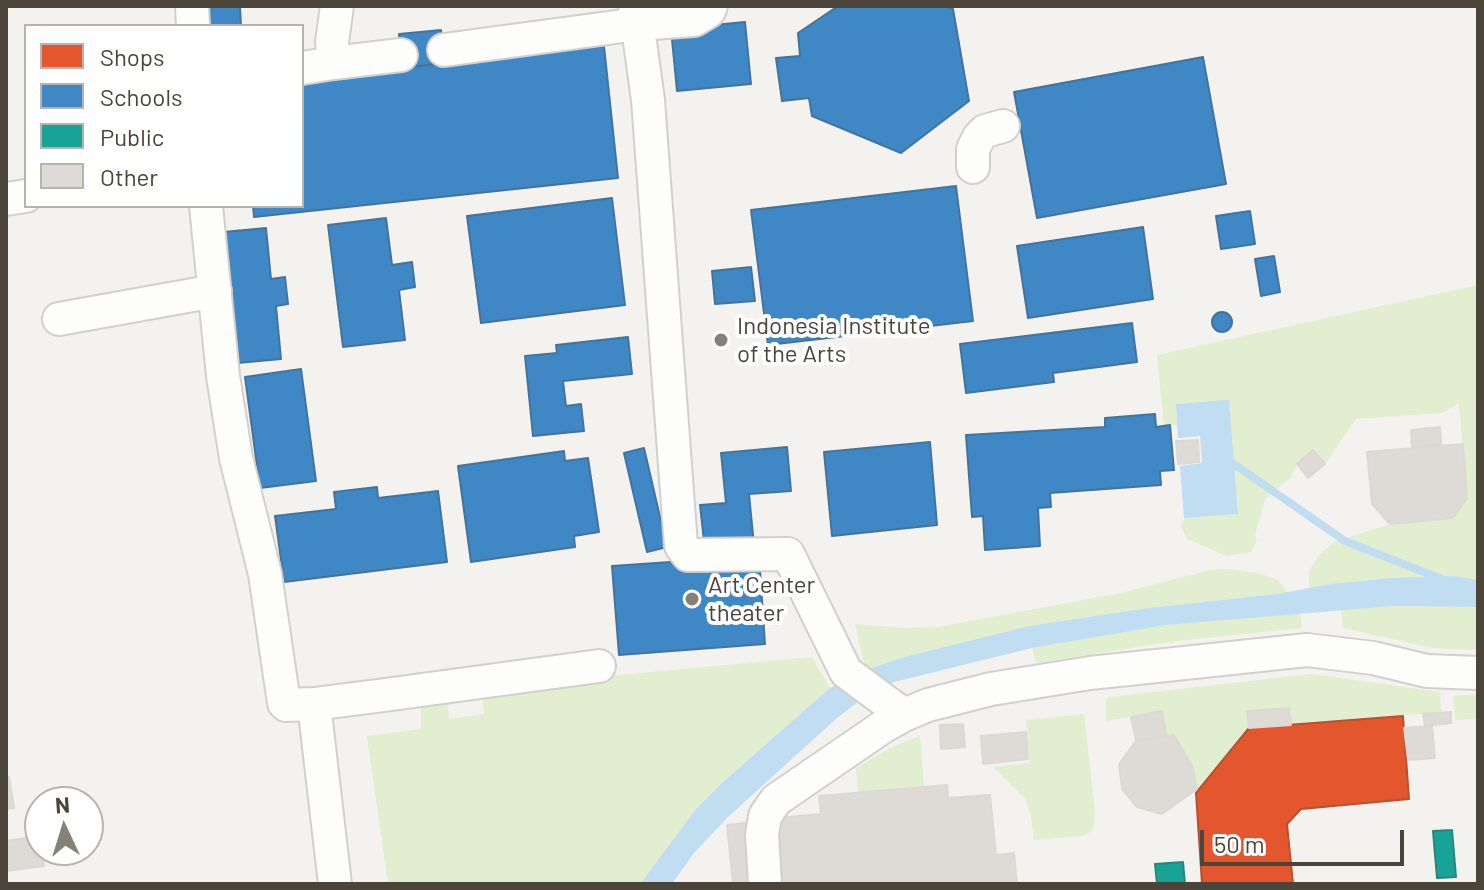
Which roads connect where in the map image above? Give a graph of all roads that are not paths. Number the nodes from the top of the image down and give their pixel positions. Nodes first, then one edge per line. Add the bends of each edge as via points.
1 (337, 6) edge
2 (711, 6) edge
3 (636, 15) edge
4 (444, 50) dead end
5 (401, 55) dead end
6 (318, 65) edge
7 (1003, 126) dead end
8 (973, 167) dead end
9 (206, 208) edge
10 (215, 291) junction
11 (59, 319) dead end
12 (599, 666) dead end
13 (1478, 673) edge
14 (314, 704) junction
15 (904, 715) junction
16 (335, 884) edge
17 (765, 884) edge

1 - 6 street via 332,42
2 - 3 street via 694,20
3 - 4 street
3 - 15 street via 648,100 681,546 688,555 788,554 846,672
5 - 6 street
7 - 8 street via 979,137
9 - 10 street
10 - 11 street
10 - 14 street via 236,458 265,574 283,699 286,705
12 - 14 street
13 - 15 street via 1427,671 1340,653 1273,652 991,689
14 - 16 street
15 - 17 street via 776,800 765,816 762,835

